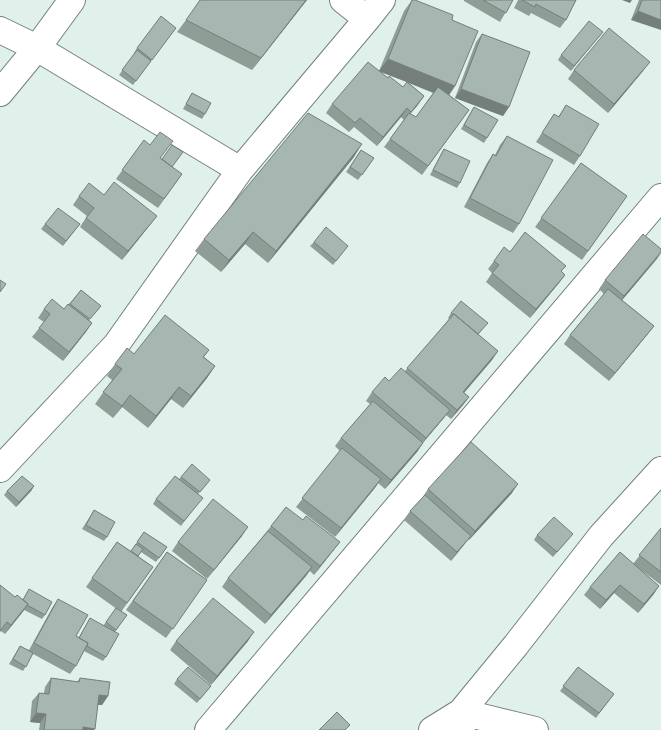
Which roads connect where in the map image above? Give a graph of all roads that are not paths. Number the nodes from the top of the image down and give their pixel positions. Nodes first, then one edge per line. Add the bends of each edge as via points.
1 (72, 0) edge
2 (343, 0) edge
3 (375, 10) edge
4 (0, 30) edge
5 (37, 48) junction
6 (0, 93) edge
7 (240, 170) junction
8 (661, 197) edge
9 (2, 463) edge
10 (661, 470) edge
11 (461, 721) edge
12 (208, 730) edge
13 (432, 730) edge
14 (535, 730) edge

1 - 5 street
2 - 3 street
3 - 7 street
4 - 5 street
5 - 6 street
5 - 7 street
7 - 9 street via 116,345
8 - 12 street
10 - 11 street via 601,536
11 - 13 street
11 - 14 street

